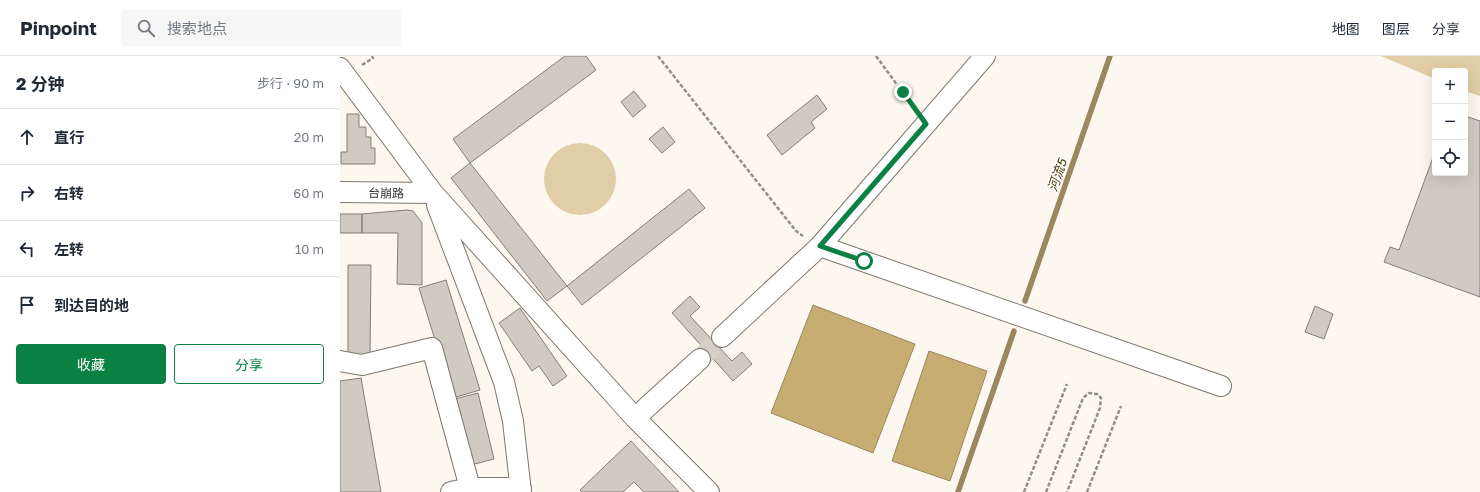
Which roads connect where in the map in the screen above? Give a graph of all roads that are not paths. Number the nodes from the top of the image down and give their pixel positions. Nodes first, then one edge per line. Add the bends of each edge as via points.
1 (985, 56) edge
2 (340, 68) edge
3 (340, 192) edge
4 (433, 193) junction
5 (820, 246) junction
6 (722, 337) tunnel mouth
7 (700, 359) tunnel mouth
8 (340, 361) edge
9 (1220, 386) dead end
10 (635, 418) junction
11 (461, 490) edge
12 (521, 490) edge
13 (709, 492) edge

1 - 5 street
2 - 4 street
3 - 4 street, 台崩路
4 - 10 street
4 - 12 street via 504,382 513,421
5 - 6 street
5 - 9 street
7 - 10 street
8 - 11 street via 362,365 432,348
10 - 13 street
11 - 12 street

